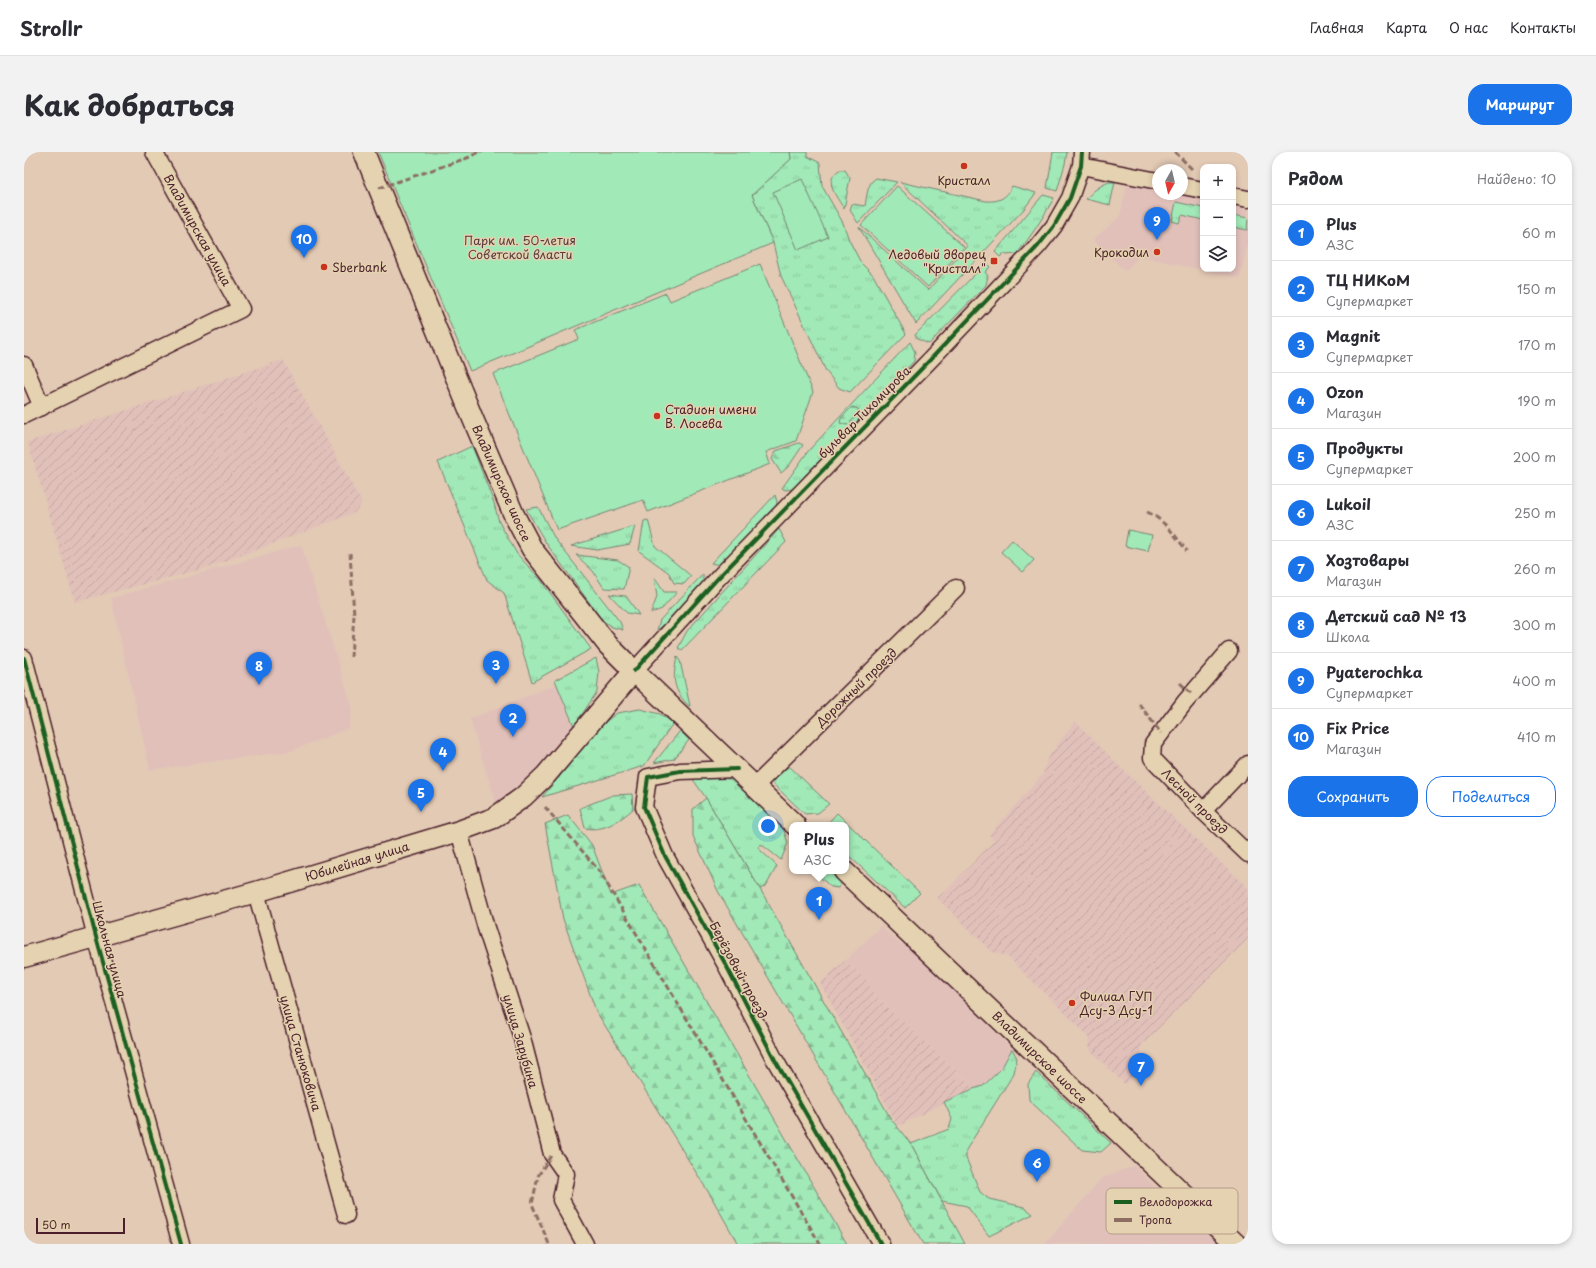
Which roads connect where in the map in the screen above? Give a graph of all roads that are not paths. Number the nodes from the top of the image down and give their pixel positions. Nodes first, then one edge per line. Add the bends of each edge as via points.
1 (154, 152) edge
2 (364, 152) edge
3 (1082, 159) edge
4 (1152, 179) edge
5 (1188, 187) edge
6 (1200, 189) edge
7 (1236, 197) edge
8 (1248, 199) edge
9 (24, 365) edge
10 (42, 407) junction
11 (24, 415) edge
12 (956, 588) dead end
13 (1229, 651) dead end
14 (24, 658) edge
15 (634, 671) junction
16 (1248, 764) edge
17 (737, 770) junction
18 (755, 786) junction
19 (1203, 811) junction
20 (792, 822) edge
21 (459, 831) junction
22 (1248, 854) edge
23 (847, 874) edge
24 (256, 892) junction
25 (96, 937) junction
26 (24, 957) edge
27 (1177, 1188) edge
28 (346, 1215) dead end
29 (1225, 1234) edge
30 (181, 1244) edge
31 (585, 1244) edge
32 (881, 1244) edge
33 (1236, 1244) edge

1 - 10 street, Владимирская улица via 241,308
2 - 15 main road, Владимирское шоссе via 514,515 532,548 608,645
3 - 4 street
3 - 15 street, бульвар Тихомирова via 1070,198 1038,246 724,572
5 - 6 street
7 - 8 street
9 - 10 street
10 - 11 street
12 - 18 street, Дорожный проезд
13 - 19 street, Лесной проезд via 1153,744 1152,758
14 - 25 street, Школьная улица
15 - 17 main road, Владимирское шоссе
15 - 21 main road, Юбилейная улица via 546,775 523,797 494,818
16 - 19 street
17 - 18 main road, Владимирское шоссе
17 - 32 street, Берёзовый проезд via 680,771 648,777 644,807 665,856 726,964 775,1060
18 - 20 main road, Владимирское шоссе
19 - 22 street, Лесной проезд
21 - 24 main road, Юбилейная улица
21 - 31 street, улица Зарубина via 486,928 522,1038 552,1154 566,1174 561,1200
23 - 27 main road, Владимирское шоссе
24 - 25 main road, Юбилейная улица
24 - 28 street, улица Станюковича
25 - 26 main road, Юбилейная улица
25 - 30 street, Школьная улица
29 - 33 main road, Владимирское шоссе

